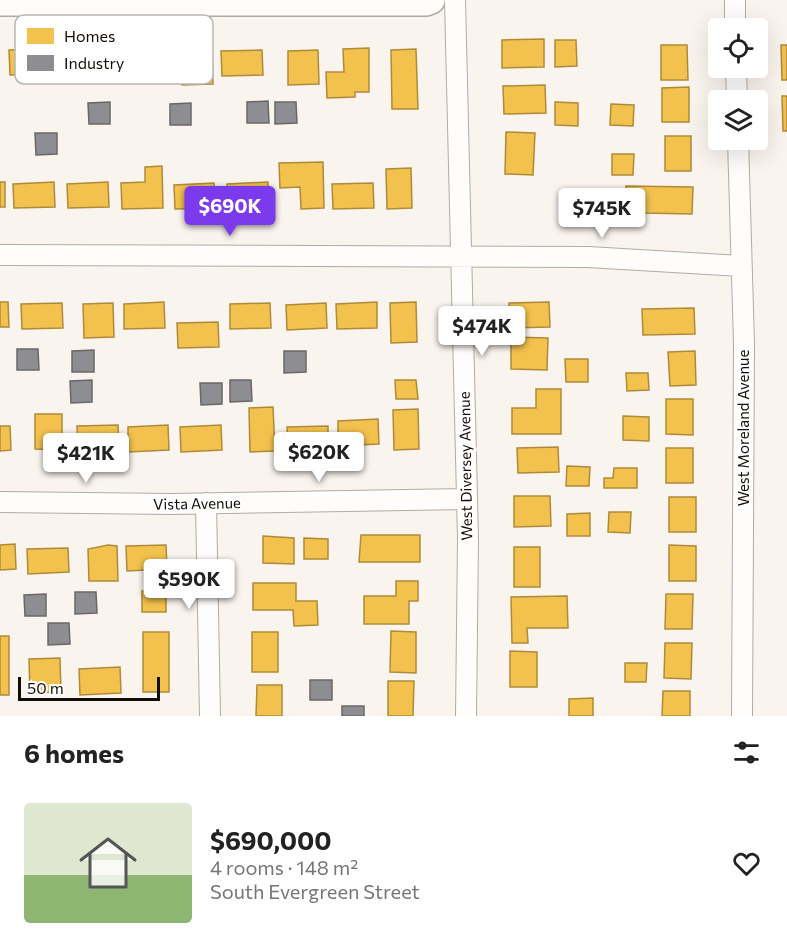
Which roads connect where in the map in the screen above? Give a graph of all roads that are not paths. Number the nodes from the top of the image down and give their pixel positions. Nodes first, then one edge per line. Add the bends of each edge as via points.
1 (431, 0) edge
2 (455, 0) edge
3 (735, 0) edge
4 (0, 2) edge
5 (735, 18) edge
6 (738, 150) edge
7 (0, 255) edge
8 (460, 256) junction
9 (741, 266) junction
10 (466, 500) junction
11 (0, 502) edge
12 (206, 503) junction
13 (210, 716) edge
14 (466, 716) edge
15 (742, 716) edge

1 - 4 street
2 - 8 street, West Diversey Avenue
3 - 5 street
6 - 9 street, West Moreland Avenue
7 - 8 street
8 - 9 street via 588,257
8 - 10 street, West Diversey Avenue
9 - 15 street, West Moreland Avenue
10 - 12 street, Vista Avenue
10 - 14 street, West Diversey Avenue
11 - 12 street, Vista Avenue
12 - 13 street

